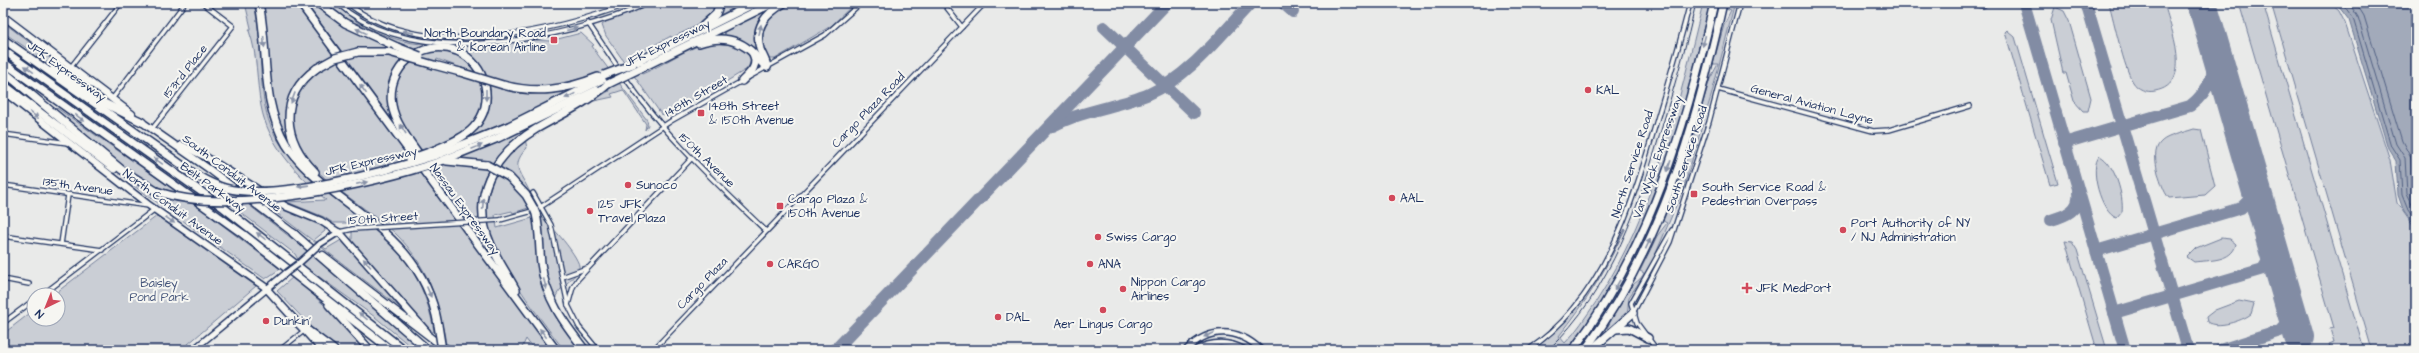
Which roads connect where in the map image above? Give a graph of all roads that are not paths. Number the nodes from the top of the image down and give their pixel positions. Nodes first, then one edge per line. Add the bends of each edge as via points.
1 (122, 3) edge
2 (185, 3) edge
3 (203, 3) edge
4 (259, 3) edge
5 (300, 3) edge
6 (318, 3) edge
7 (337, 3) edge
8 (347, 3) edge
9 (631, 3) edge
10 (649, 3) edge
11 (720, 3) edge
12 (755, 3) edge
13 (773, 3) edge
14 (784, 3) edge
15 (861, 3) edge
16 (943, 3) edge
17 (984, 3) edge
18 (1690, 3) edge
19 (1714, 3) edge
20 (1723, 3) edge
21 (1740, 3) edge
22 (3, 16) edge
23 (585, 18) junction
24 (589, 24) junction
25 (962, 27) junction
26 (3, 38) edge
27 (681, 41) junction
28 (3, 50) edge
29 (751, 51) junction
30 (667, 55) junction
31 (3, 62) edge
32 (435, 63) junction
33 (636, 65) junction
34 (767, 67) junction
35 (70, 68) junction
36 (3, 71) edge
37 (606, 79) junction
38 (742, 81) junction
39 (3, 84) edge
40 (1718, 89) junction
41 (3, 91) edge
42 (111, 99) junction
43 (1970, 106) dead end
44 (142, 122) junction
45 (662, 127) junction
46 (152, 129) junction
47 (3, 134) edge
48 (77, 136) junction
49 (165, 137) junction
50 (69, 143) junction
51 (437, 155) junction
52 (692, 159) junction
53 (3, 185) edge
54 (533, 193) dead end
55 (68, 195) junction
56 (349, 204) junction
57 (541, 207) junction
58 (153, 208) junction
59 (1674, 227) junction
60 (766, 231) junction
61 (339, 232) junction
62 (293, 233) junction
63 (3, 236) edge
64 (61, 244) junction
65 (478, 244) junction
66 (102, 250) junction
67 (589, 266) junction
68 (562, 278) junction
69 (3, 279) edge
70 (302, 279) junction
71 (29, 284) dead end
72 (53, 287) edge
73 (267, 289) junction
74 (568, 305) junction
75 (26, 306) edge
76 (1632, 313) junction
77 (530, 315) junction
78 (3, 323) edge
79 (299, 324) junction
80 (378, 329) junction
81 (305, 330) junction
82 (1612, 331) junction
83 (1648, 338) junction
84 (441, 347) edge
85 (193, 350) edge
86 (280, 350) edge
87 (322, 350) edge
88 (334, 350) edge
89 (370, 350) edge
90 (391, 350) edge
91 (404, 350) edge
92 (408, 350) edge
93 (428, 350) edge
94 (447, 350) edge
95 (556, 350) edge
96 (585, 350) edge
97 (598, 350) edge
98 (653, 350) edge
99 (1186, 350) edge
100 (1195, 350) edge
101 (1245, 350) edge
102 (1261, 350) edge
103 (1528, 350) edge
104 (1574, 350) edge
105 (1585, 350) edge
106 (1591, 350) edge
107 (1657, 350) edge

1 - 35 street
2 - 42 street
3 - 46 street, 153rd Place via 233,26
4 -> 56 highway via 264,34 267,90 278,129 290,150 306,169
65 -> 5 highway, Nassau Expressway
32 -> 6 highway, bridge via 345,23
7 -> 24 street via 360,20 381,30 404,37 437,42 519,39
23 -> 8 street via 551,28 510,34 442,36 390,27
9 - 23 street
10 - 24 street
11 - 27 highway via 713,18
12 - 27 highway, JFK Expressway
13 - 30 highway, JFK Expressway
34 -> 14 highway via 759,42 759,30 767,15
15 - 34 street, 148th Street via 825,35
16 - 25 street
17 - 25 street, Cargo Plaza Road
18 - 103 street, North Service Road via 1643,167 1620,229 1596,275 1574,307 1550,334
19 -> 104 highway, Van Wyck Expressway via 1684,117 1651,215 1619,280
105 -> 20 highway, Van Wyck Expressway via 1626,287 1660,219 1689,132
21 - 40 street, South Service Road
22 - 35 main road, South Conduit Avenue
23 - 24 street, 150th Avenue
24 - 45 street, 150th Avenue
25 - 60 street, Cargo Plaza Road
26 - 44 highway via 106,104
51 -> 26 highway, JFK Expressway, bridge via 354,178 296,188 241,191 210,183
27 - 33 highway, JFK Expressway
80 -> 28 highway, Belt Parkway via 224,208
29 - 30 highway via 736,42 714,39
29 - 34 highway
29 - 38 highway via 755,65
30 - 33 highway, JFK Expressway
31 -> 70 highway, Belt Parkway via 238,229
32 - 37 highway, bridge via 503,85 528,90 552,90
32 -> 56 highway, bridge via 389,52 358,52 338,57 316,68 302,81 294,94 289,114 290,133 296,146 307,163
33 - 37 highway, bridge
34 - 38 street, 148th Street
35 - 42 main road, South Conduit Avenue
36 - 48 highway
37 - 51 highway, JFK Expressway via 509,126
77 -> 37 highway via 490,244 482,217 487,183 497,162 517,142 594,96
38 - 45 street, 148th Street
39 - 48 highway
40 - 43 street, General Aviation Layne via 1873,131 1893,129
40 - 59 street, South Service Road
41 -> 50 main road, North Conduit Avenue
42 - 44 main road, South Conduit Avenue
44 - 46 main road, South Conduit Avenue
45 - 52 street, 150th Avenue
45 - 57 street, 148th Street
46 - 49 main road, South Conduit Avenue
47 - 50 street
48 -> 51 highway, JFK Expressway, bridge via 129,180 144,188 179,198 291,195 362,183
49 - 61 main road via 206,157 280,204 317,219
49 - 62 main road, South Conduit Avenue
50 - 58 main road, North Conduit Avenue
65 -> 51 highway via 396,118 392,105 393,82 404,62 422,51 443,48 460,53 474,63 483,78 486,98 483,112 474,128
51 -> 96 highway, bridge via 480,163 509,177 526,195 534,209 540,229 545,287 557,314
52 - 60 street, 150th Avenue
52 - 67 street
53 - 55 street, 135th Avenue
54 - 57 street
55 - 58 street, 135th Avenue
55 - 64 street
56 -> 84 highway, bridge via 387,233 408,257 428,291 438,324
57 - 61 street, 150th Street, bridge via 500,220
57 - 68 street via 551,225
58 - 66 street
58 -> 73 main road, North Conduit Avenue
59 - 76 street, South Service Road via 1666,249
59 - 76 street via 1633,297 1630,306
60 - 98 street, Cargo Plaza
61 - 73 main road, 150th Street, bridge via 320,244
84 -> 61 main road
62 - 84 main road, South Conduit Avenue
62 - 93 highway
63 - 64 street
64 - 66 street
65 - 77 highway, Nassau Expressway
66 - 72 street
67 - 68 street
67 - 74 street via 573,287
68 - 74 street
69 - 71 street
70 - 89 highway
70 - 90 highway, Belt Parkway
73 - 79 main road, North Conduit Avenue
73 - 85 main road, 150th Street
74 - 97 street via 579,327
75 - 78 street
76 - 82 highway
76 - 83 street
95 -> 77 highway, Nassau Expressway
79 - 81 main road, North Conduit Avenue
79 - 88 highway
80 - 91 highway, Belt Parkway
80 - 92 highway
81 - 86 street
81 - 87 main road, North Conduit Avenue
82 - 83 highway via 1627,327
82 - 106 highway
83 - 107 street
84 - 94 main road, South Conduit Avenue
102 -> 99 main road via 1243,337 1222,331 1204,336
100 - 101 main road via 1206,345 1223,343

